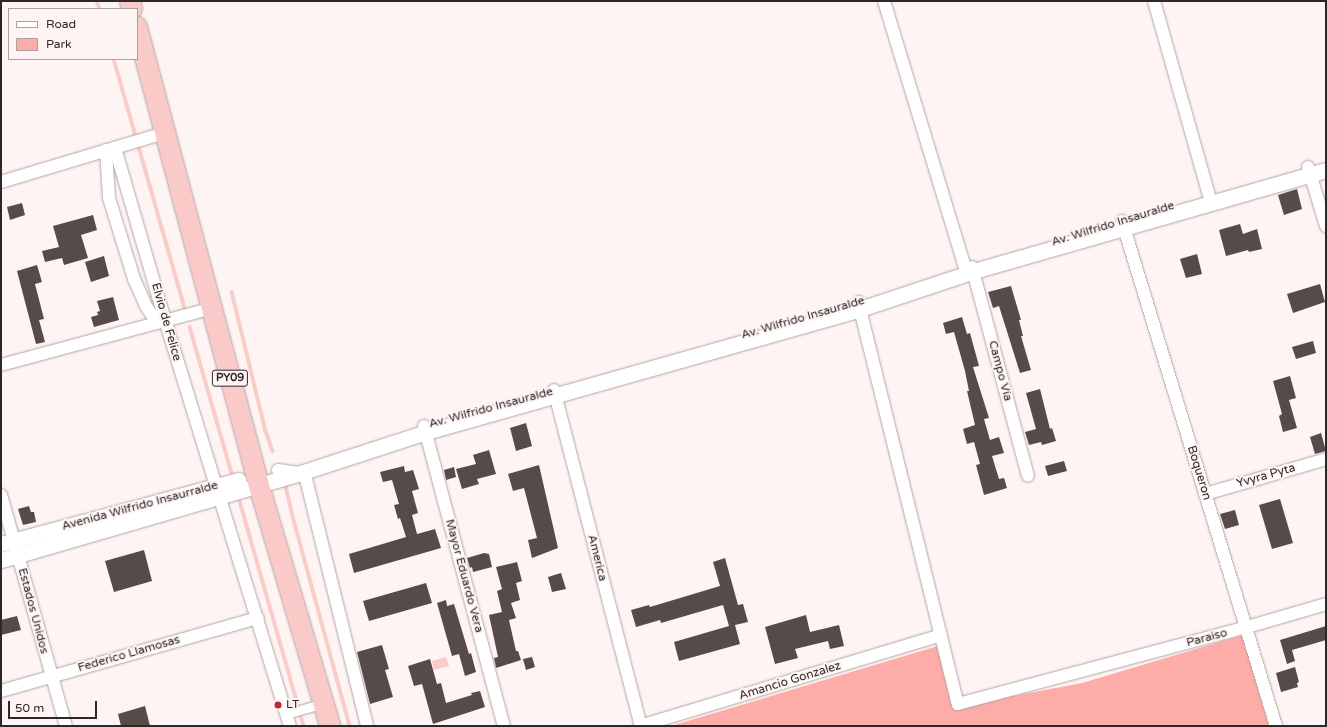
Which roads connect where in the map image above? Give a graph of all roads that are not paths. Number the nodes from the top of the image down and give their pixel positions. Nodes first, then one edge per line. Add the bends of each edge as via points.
1 (884, 1) edge
2 (1154, 1) edge
3 (138, 32) edge
4 (134, 60) edge
5 (154, 136) junction
6 (111, 149) junction
7 (1326, 162) edge
8 (1326, 170) edge
9 (1309, 171) junction
10 (1, 182) edge
11 (1209, 195) junction
12 (1123, 224) junction
13 (1326, 226) edge
14 (970, 269) junction
15 (860, 306) junction
16 (205, 310) junction
17 (161, 322) junction
18 (1, 365) edge
19 (555, 393) junction
20 (425, 429) junction
21 (1326, 458) edge
22 (278, 470) junction
23 (300, 473) junction
24 (1028, 476) dead end
25 (252, 482) junction
26 (217, 491) junction
27 (1205, 494) junction
28 (1, 496) edge
29 (7, 542) edge
30 (18, 555) junction
31 (1, 560) edge
32 (1326, 604) edge
33 (258, 618) junction
34 (1247, 628) junction
35 (941, 636) junction
36 (51, 677) junction
37 (1, 691) edge
38 (311, 707) junction
39 (291, 713) junction
40 (66, 726) edge
41 (290, 726) edge
42 (322, 726) edge
43 (330, 726) edge
44 (367, 726) edge
45 (504, 726) edge
46 (640, 726) edge
47 (1276, 726) edge

1 - 14 street, Campo Vía
2 - 11 street
3 - 25 highway, PY09
4 - 5 highway, PY09
5 - 6 street
5 - 16 highway, PY09
6 - 10 street
6 - 17 street, Elvio de Felice
6 - 17 street via 109,198 134,280 146,306
7 - 9 street, Av. Wilfrido Insauralde
8 - 9 street
9 - 11 street, Av. Wilfrido Insauralde
9 - 12 street
9 - 13 street
11 - 12 street, Av. Wilfrido Insauralde
12 - 14 street, Av. Wilfrido Insauralde
12 - 27 street, Boqueron
14 - 15 street, Av. Wilfrido Insauralde
14 - 24 street, Campo Vía
15 - 19 street, Av. Wilfrido Insauralde
15 - 35 street
16 - 17 street
16 - 25 highway, PY09
17 - 18 street
17 - 26 street, Elvio de Felice
19 - 20 street, Av. Wilfrido Insauralde
19 - 46 street, America
20 - 22 street, Av. Wilfrido Insauralde
20 - 23 street
20 - 45 street, Mayor Eduardo Vera
21 - 27 street, Yvyra Pyta
22 - 23 street
22 - 25 street, Avenida Wilfrido Insaurralde
23 - 25 street
23 - 44 street via 306,479
25 - 26 street, Avenida Wilfrido Insaurralde
25 - 38 highway, PY09
25 - 43 highway, PY09
26 - 29 street, Avenida Wilfrido Insaurralde
26 - 30 street, Avenida Wilfrido Insaurralde via 198,503
26 - 33 street, Elvio de Felice
27 - 34 street, Boqueron
28 - 29 street, Estados Unidos
29 - 30 street, Estados Unidos
30 - 31 street, Avenida Wilfrido Insaurralde
30 - 36 street, Estados Unidos
32 - 34 street, Paraiso
33 - 36 street, Federico Llamosas
33 - 39 street, Elvio de Felice
34 - 35 street, Paraiso via 958,704
34 - 47 street, Boqueron
35 - 46 street, Amancio Gonzalez
36 - 37 street, Federico Llamosas
36 - 40 street, Estados Unidos
38 - 39 street
38 - 42 highway, PY09
39 - 41 street, Elvio de Felice

